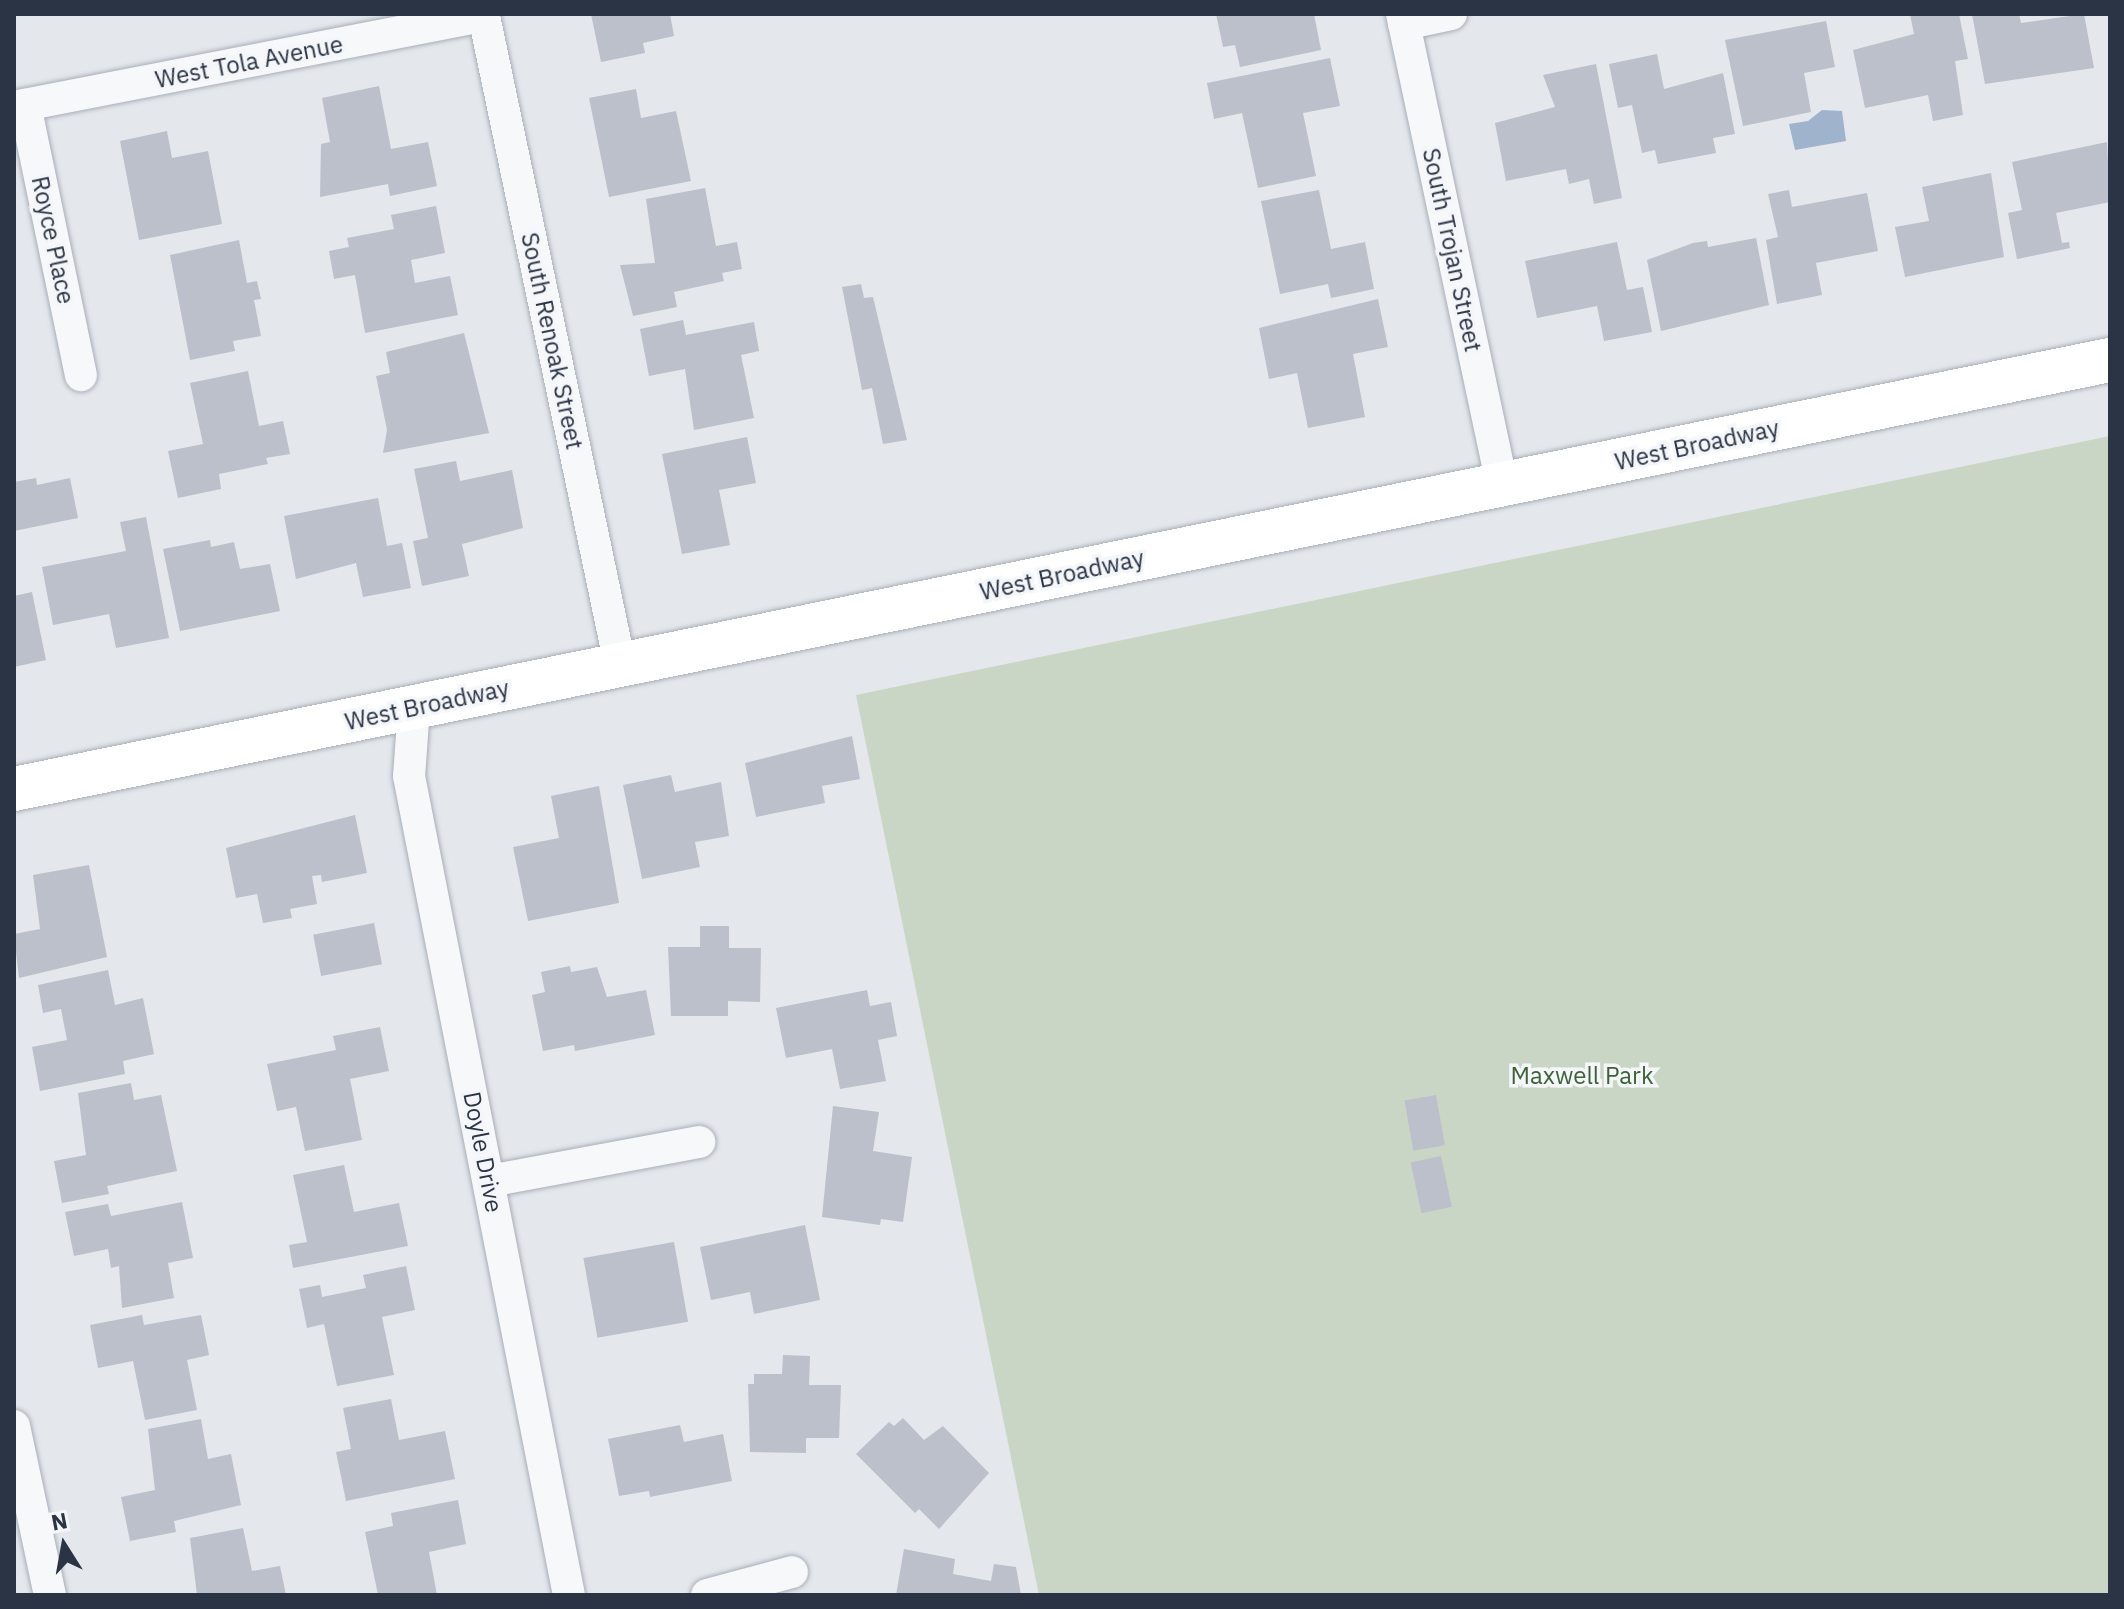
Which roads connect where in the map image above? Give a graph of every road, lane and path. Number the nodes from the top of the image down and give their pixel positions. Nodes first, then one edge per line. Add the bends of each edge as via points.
1 (1451, 14) edge
2 (484, 16) joint
3 (1403, 19) edge
4 (20, 106) edge
5 (2110, 360) edge
6 (81, 375) dead end
7 (1502, 485) junction
8 (620, 665) junction
9 (414, 707) junction
10 (14, 789) edge
11 (699, 1142) dead end
12 (489, 1181) junction
13 (14, 1426) edge
14 (792, 1572) dead end
15 (50, 1595) edge
16 (569, 1595) edge
17 (707, 1595) edge

1 - 3 street
2 - 4 street, West Tola Avenue
2 - 8 street, South Renoak Street
3 - 7 street, South Trojan Street
4 - 6 street, Royce Place
5 - 7 main road, West Broadway
7 - 8 main road, West Broadway
8 - 9 main road, West Broadway
9 - 10 main road, West Broadway
9 - 12 street, Doyle Drive via 409,776
11 - 12 street
12 - 16 street, Doyle Drive
13 - 15 street
14 - 17 street

